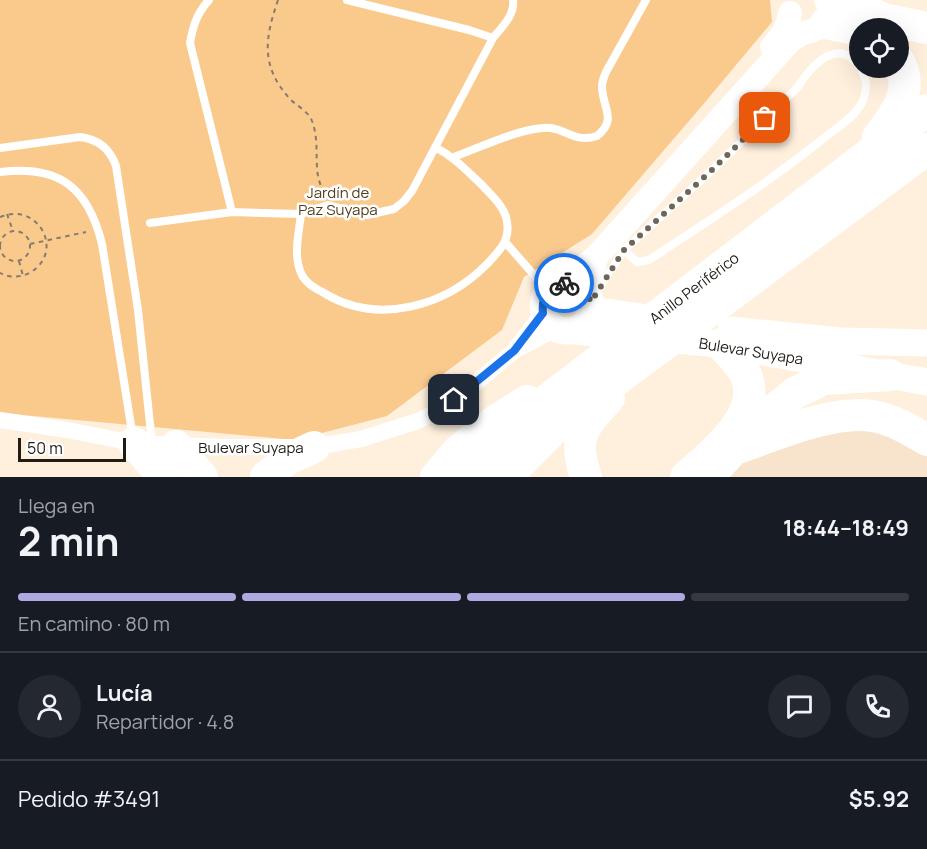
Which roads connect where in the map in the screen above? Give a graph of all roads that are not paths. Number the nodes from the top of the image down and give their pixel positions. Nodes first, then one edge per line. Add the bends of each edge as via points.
1 (209, 0) edge
2 (347, 0) edge
3 (513, 0) edge
4 (646, 0) edge
5 (791, 4) edge
6 (827, 13) edge
7 (849, 24) edge
8 (927, 28) edge
9 (493, 38) junction
10 (905, 78) edge
11 (927, 110) edge
12 (435, 147) junction
13 (0, 148) edge
14 (927, 149) edge
15 (454, 157) junction
16 (859, 161) junction
17 (0, 172) edge
18 (894, 173) junction
19 (927, 176) edge
20 (660, 187) junction
21 (232, 212) junction
22 (301, 214) junction
23 (150, 223) dead end
24 (506, 243) junction
25 (624, 250) junction
26 (577, 314) junction
27 (723, 339) junction
28 (927, 343) edge
29 (642, 360) junction
30 (915, 383) edge
31 (0, 420) edge
32 (927, 440) edge
33 (154, 444) junction
34 (314, 447) junction
35 (734, 449) junction
36 (164, 477) edge
37 (202, 477) edge
38 (266, 477) edge
39 (436, 477) edge
40 (469, 477) edge
41 (506, 477) edge
42 (586, 477) edge
43 (686, 477) edge
44 (708, 477) edge

1 - 21 lane via 200,10 190,43
2 - 9 lane
3 - 9 lane via 509,18
4 - 15 lane via 606,72 602,84 608,124 597,136 579,139 557,129 530,130
5 - 6 street via 797,26
5 - 20 street via 784,34 662,174
6 - 7 highway
6 - 8 highway
6 - 20 street via 791,40
9 - 12 lane
10 - 16 highway via 905,91 896,113
11 - 16 highway, Anillo Periférico
12 - 15 lane
12 - 22 lane via 412,191 394,209 367,215 328,205
13 - 33 lane via 80,137 103,145 114,158
14 - 18 highway, Anillo Periférico
15 - 24 lane via 499,203 506,217
16 - 26 highway, Anillo Periférico
17 - 33 lane via 20,169 56,177 71,186 93,214
18 - 19 highway
18 - 29 highway, Anillo Periférico
20 - 26 street via 596,257
21 - 22 lane
21 - 23 lane
22 - 24 lane via 297,256 301,274 324,293 355,306 389,310 421,306 473,278
24 - 26 lane
25 - 25 lane via 797,88 822,58 846,54 855,61 865,76 866,86 861,105 847,119 790,165 650,260 637,262
25 - 26 lane
26 - 27 main road, Bulevar Suyapa
26 - 34 street, Bulevar Suyapa via 514,351 465,392 418,421 362,439
26 - 39 highway via 495,422 458,451
26 - 40 highway, Anillo Periférico via 547,400
27 - 28 main road, Bulevar Suyapa
27 - 30 main road, Bulevar Suyapa
27 - 43 highway via 747,378 749,396 729,436
29 - 41 highway, Anillo Periférico via 564,419
29 - 42 highway via 585,425 580,446
30 - 35 highway via 824,379 786,399
31 - 33 street, Bulevar Suyapa
32 - 35 highway via 903,425 873,416 843,415
33 - 34 street, Bulevar Suyapa
33 - 36 highway
33 - 37 highway
34 - 38 highway via 288,459
35 - 44 highway

